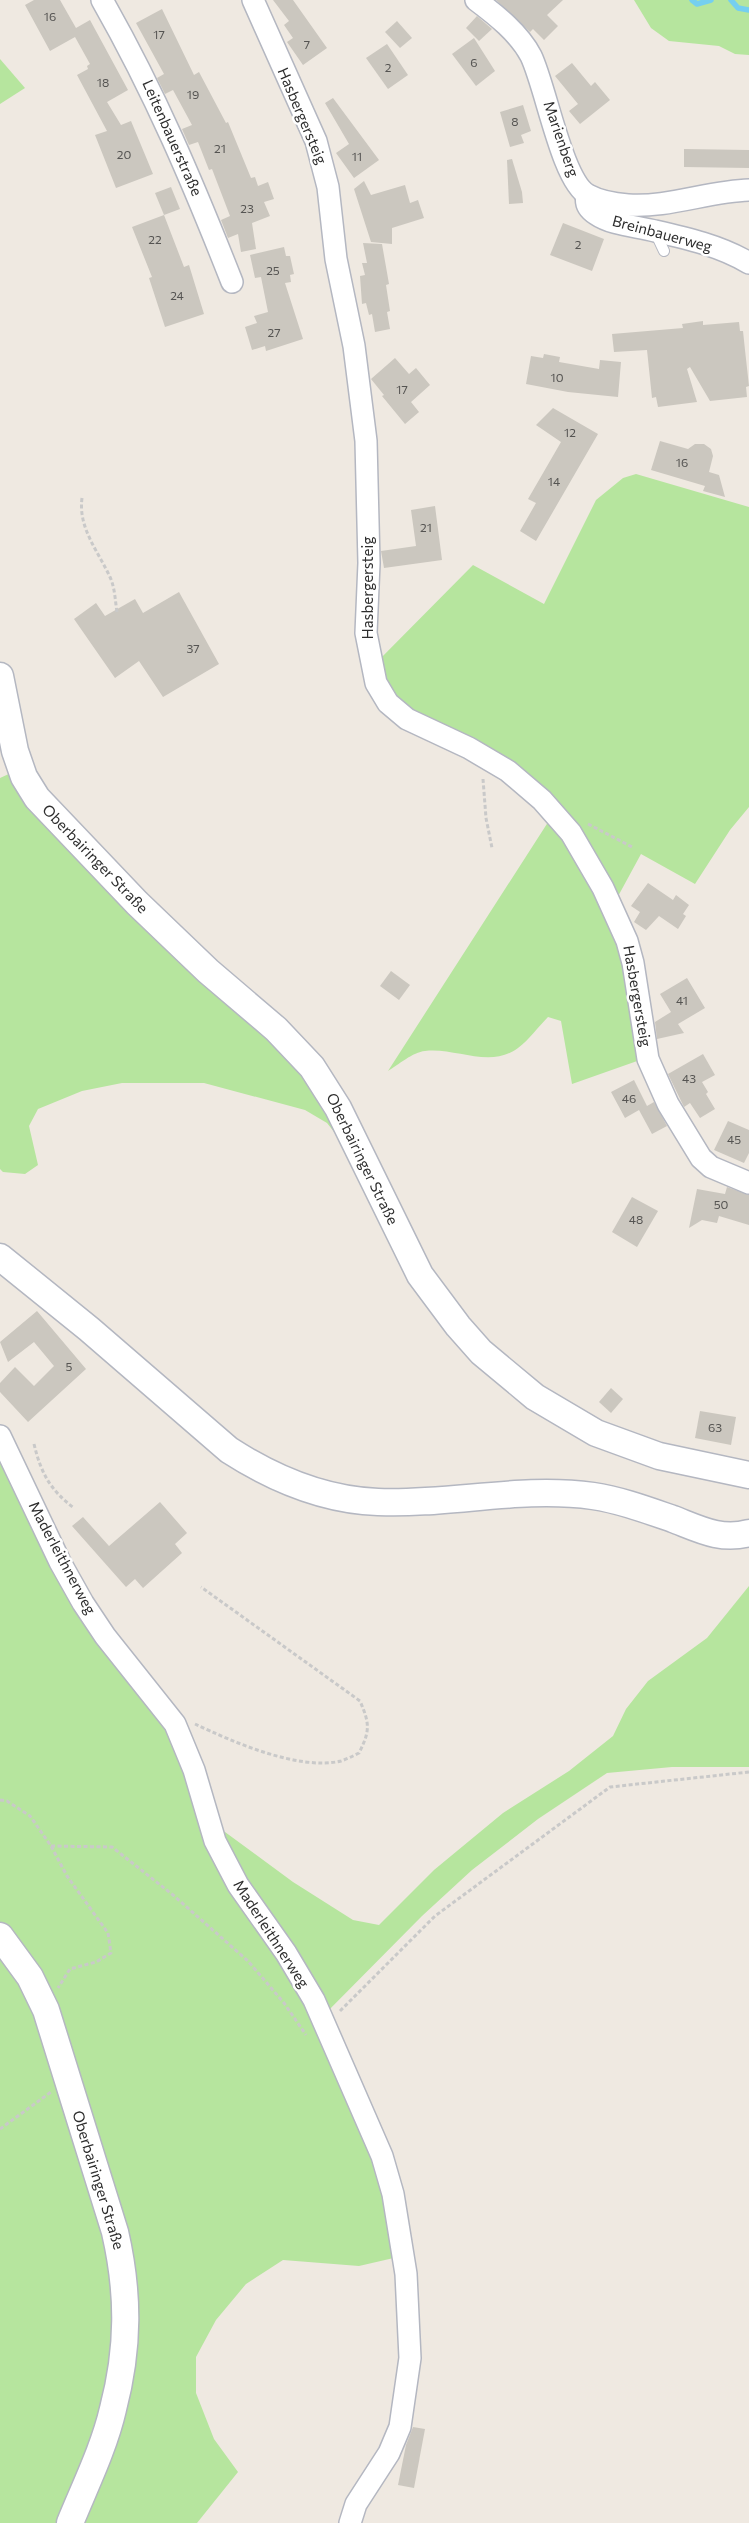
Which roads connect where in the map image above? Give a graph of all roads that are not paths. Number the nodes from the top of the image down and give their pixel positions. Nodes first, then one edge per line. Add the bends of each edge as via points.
1 (102, 0) edge
2 (253, 0) edge
3 (476, 0) edge
4 (749, 190) edge
5 (587, 195) junction
6 (655, 231) junction
7 (664, 251) dead end
8 (749, 263) edge
9 (232, 282) dead end
10 (0, 676) edge
11 (749, 1183) edge
12 (0, 1257) edge
13 (0, 1436) edge
14 (749, 1475) edge
15 (749, 1533) edge
16 (0, 1936) edge
17 (70, 2523) edge
18 (350, 2523) edge

1 - 9 street, Leitenbauerstraße via 170,128
2 - 11 street, Hasbergersteig via 316,141 328,187 336,259 354,346 366,441 369,563 366,633 376,683 388,703 406,719 508,771 527,786 571,833 603,888 627,942 648,1059 668,1104 701,1158 711,1167
3 - 5 street, Marienberg via 508,27 530,55 570,172 577,186
4 - 5 street, Marienberg via 629,205
5 - 6 street, Breinbauerweg via 589,209 597,216
6 - 7 lane
6 - 8 street, Breinbauerweg via 722,250
10 - 14 street, Oberbairinger Straße via 15,751 36,798 137,904 276,1029 312,1067 338,1108 420,1275 481,1352 535,1398 596,1433 659,1456
12 - 15 street via 229,1450 285,1481 346,1499 377,1502 560,1492 595,1496 633,1506 723,1536
13 - 18 street, Maderleithnerweg via 83,1603 169,1716 185,1744 212,1834 225,1862 302,1979 382,2156 393,2194 406,2274 410,2358 400,2427 389,2453 356,2504
16 - 17 street, Oberbairinger Straße via 30,1977 46,2010 116,2232 123,2268 126,2339 113,2410

